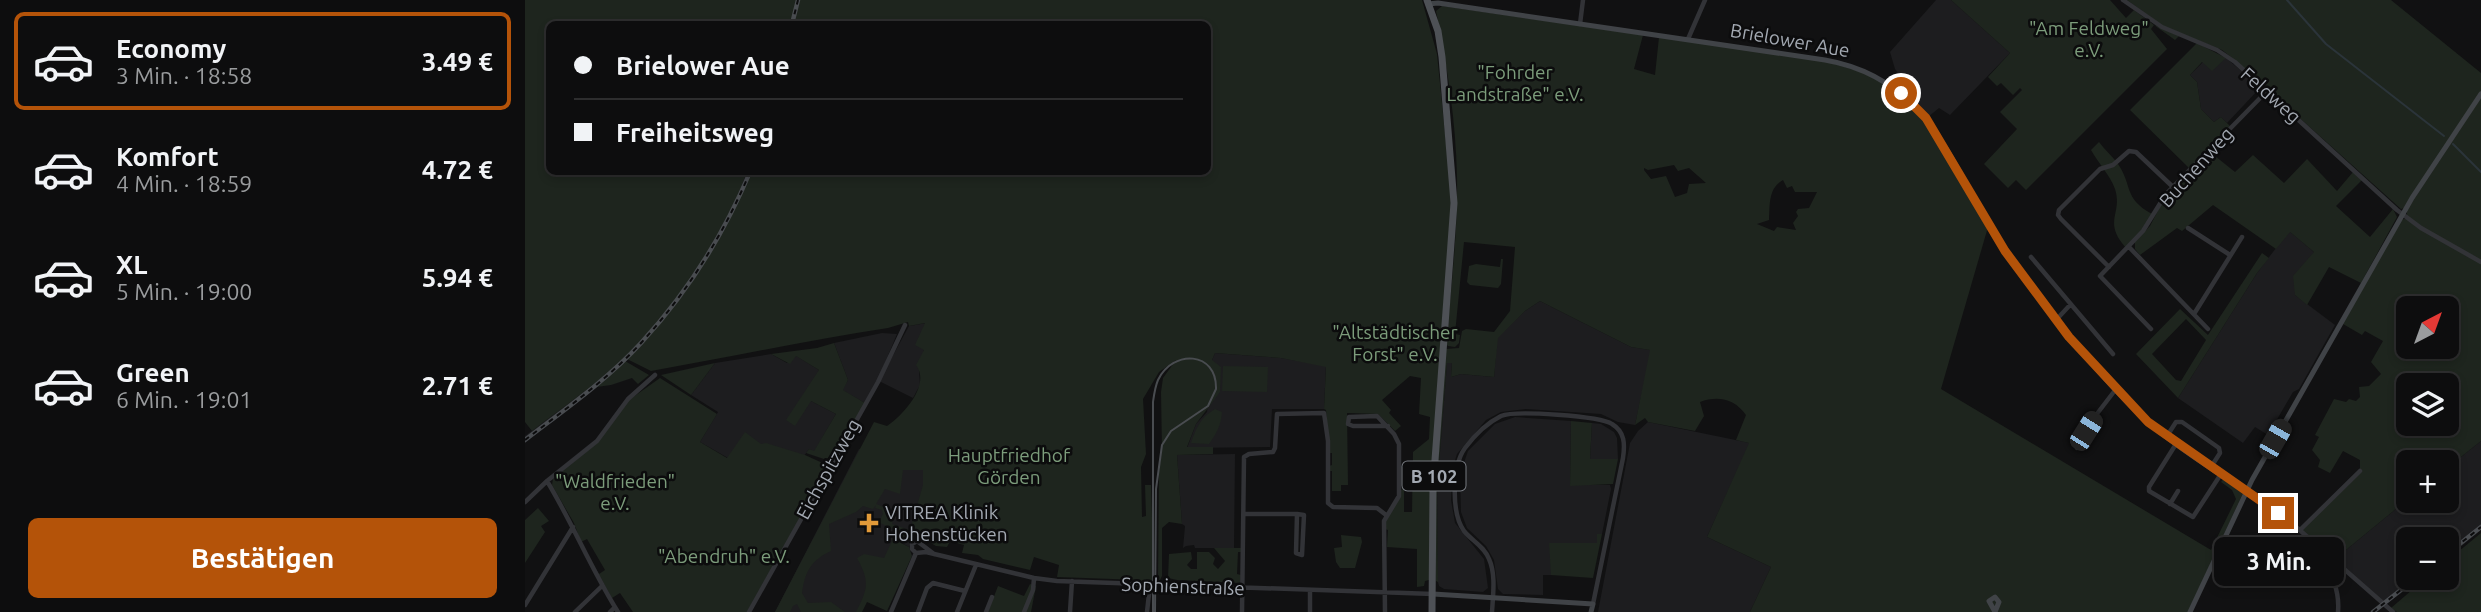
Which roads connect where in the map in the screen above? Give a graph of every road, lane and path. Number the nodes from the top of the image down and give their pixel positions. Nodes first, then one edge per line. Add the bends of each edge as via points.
1 (1583, 0) edge
2 (1705, 0) edge
3 (2123, 0) edge
4 (1427, 2) edge
5 (1439, 2) edge
6 (1580, 24) junction
7 (1688, 39) junction
8 (2267, 91) junction
9 (2481, 94) edge
10 (2173, 187) junction
11 (2403, 215) junction
12 (2188, 228) dead end
13 (2242, 237) dead end
14 (2129, 247) junction
15 (2230, 255) junction
16 (2031, 257) dead end
17 (2481, 262) edge
18 (2109, 267) junction
19 (2070, 305) junction
20 (2194, 314) junction
21 (2056, 320) junction
22 (905, 325) dead end
23 (2151, 329) dead end
24 (2208, 329) dead end
25 (2113, 354) dead end
26 (655, 375) dead end
27 (2116, 388) junction
28 (1388, 426) junction
29 (2167, 436) junction
30 (2176, 443) junction
31 (2077, 448) dead end
32 (2211, 467) junction
33 (2360, 471) dead end
34 (2221, 474) junction
35 (547, 481) junction
36 (2178, 491) dead end
37 (2247, 491) junction
38 (525, 502) edge
39 (2170, 504) junction
40 (1244, 514) junction
41 (1297, 514) junction
42 (1386, 515) junction
43 (2193, 517) junction
44 (2189, 524) dead end
45 (573, 526) junction
46 (2300, 530) junction
47 (2322, 550) junction
48 (916, 553) junction
49 (936, 555) junction
50 (976, 565) junction
51 (1034, 578) junction
52 (1072, 581) junction
53 (1150, 585) junction
54 (602, 586) junction
55 (1242, 589) junction
56 (965, 591) junction
57 (1310, 591) junction
58 (1384, 594) junction
59 (1433, 594) junction
60 (992, 597) dead end
61 (1493, 598) junction
62 (1593, 604) junction
63 (525, 605) edge
64 (616, 609) edge
65 (575, 612) edge
66 (610, 612) edge
67 (748, 612) edge
68 (891, 612) edge
69 (918, 612) edge
70 (957, 612) edge
71 (986, 612) edge
72 (1024, 612) edge
73 (1070, 612) edge
74 (1147, 612) edge
75 (1242, 612) edge
76 (1310, 612) edge
77 (1385, 612) edge
78 (1432, 612) edge
79 (1492, 612) edge
80 (1591, 612) edge
81 (2190, 612) edge
82 (2338, 612) edge
83 (2393, 612) edge

1 - 6 street
2 - 7 street
3 - 8 street, Feldweg via 2162,27 2223,53
4 - 5 street, Brielower Aue
4 - 59 main road, B 102 via 1442,57 1454,203 1433,487
5 - 6 street, Brielower Aue
6 - 7 street, Brielower Aue
7 - 21 street, Brielower Aue via 1851,65 1900,91 1926,118 2005,251
8 - 10 street, Buchenweg
8 - 11 street, Feldweg
9 - 11 street
10 - 14 street, Buchenweg
10 - 18 street via 2129,150 2113,165 2100,169 2059,210 2061,219
11 - 17 street, Feldweg
11 - 37 street
12 - 15 street
13 - 15 street
14 - 18 street, Buchenweg
14 - 20 street
15 - 20 street
16 - 19 street
18 - 23 street, Buchenweg via 2101,276
19 - 21 street
19 - 25 street
20 - 24 street
21 - 27 street, Brielower Aue
22 - 67 street, Eichspitzweg
26 - 35 street via 628,399 597,441
27 - 29 street, Brielower Aue
27 - 31 street
28 - 28 street via 1377,416 1348,419 1353,426
28 - 42 street via 1399,444 1399,496
29 - 30 street, Brielower Aue
29 - 32 street via 2176,422 2182,422 2220,448
30 - 32 street, Brielower Aue
30 - 39 street via 2148,489
32 - 34 street, Brielower Aue
33 - 46 street
34 - 37 street, Brielower Aue
34 - 43 street
35 - 38 street
35 - 45 street
36 - 39 street
37 - 46 street
37 - 81 street
39 - 43 street
40 - 41 street
40 - 42 street via 1244,457 1273,452 1276,414 1324,414 1328,503 1333,508 1377,508
40 - 55 street
41 - 41 street via 1296,553 1302,555 1304,515
42 - 58 street
43 - 44 street
45 - 54 street
45 - 63 street
46 - 47 street
47 - 82 street via 2338,590
47 - 83 street
48 - 49 street, Sophienstraße
48 - 49 street, Sophienstraße via 912,549 915,542
48 - 68 street
49 - 50 street, Sophienstraße
50 - 51 street, Sophienstraße
50 - 56 street
51 - 52 street, Sophienstraße
51 - 72 street
52 - 53 street, Sophienstraße
52 - 73 street
53 - 55 street, Sophienstraße
53 - 74 street
54 - 64 street
54 - 65 street
55 - 57 street, Sophienstraße
55 - 75 street
56 - 69 street via 933,583
56 - 70 street
57 - 58 street, Sophienstraße
57 - 76 street
58 - 59 street, Sophienstraße
58 - 77 street
59 - 61 street
59 - 78 main road, B 102
60 - 71 street
61 - 62 street
61 - 62 street via 1490,561 1456,513 1457,465 1465,449 1491,422 1523,414 1599,419 1615,426 1623,438 1623,458
61 - 79 street
62 - 80 street
64 - 66 street

